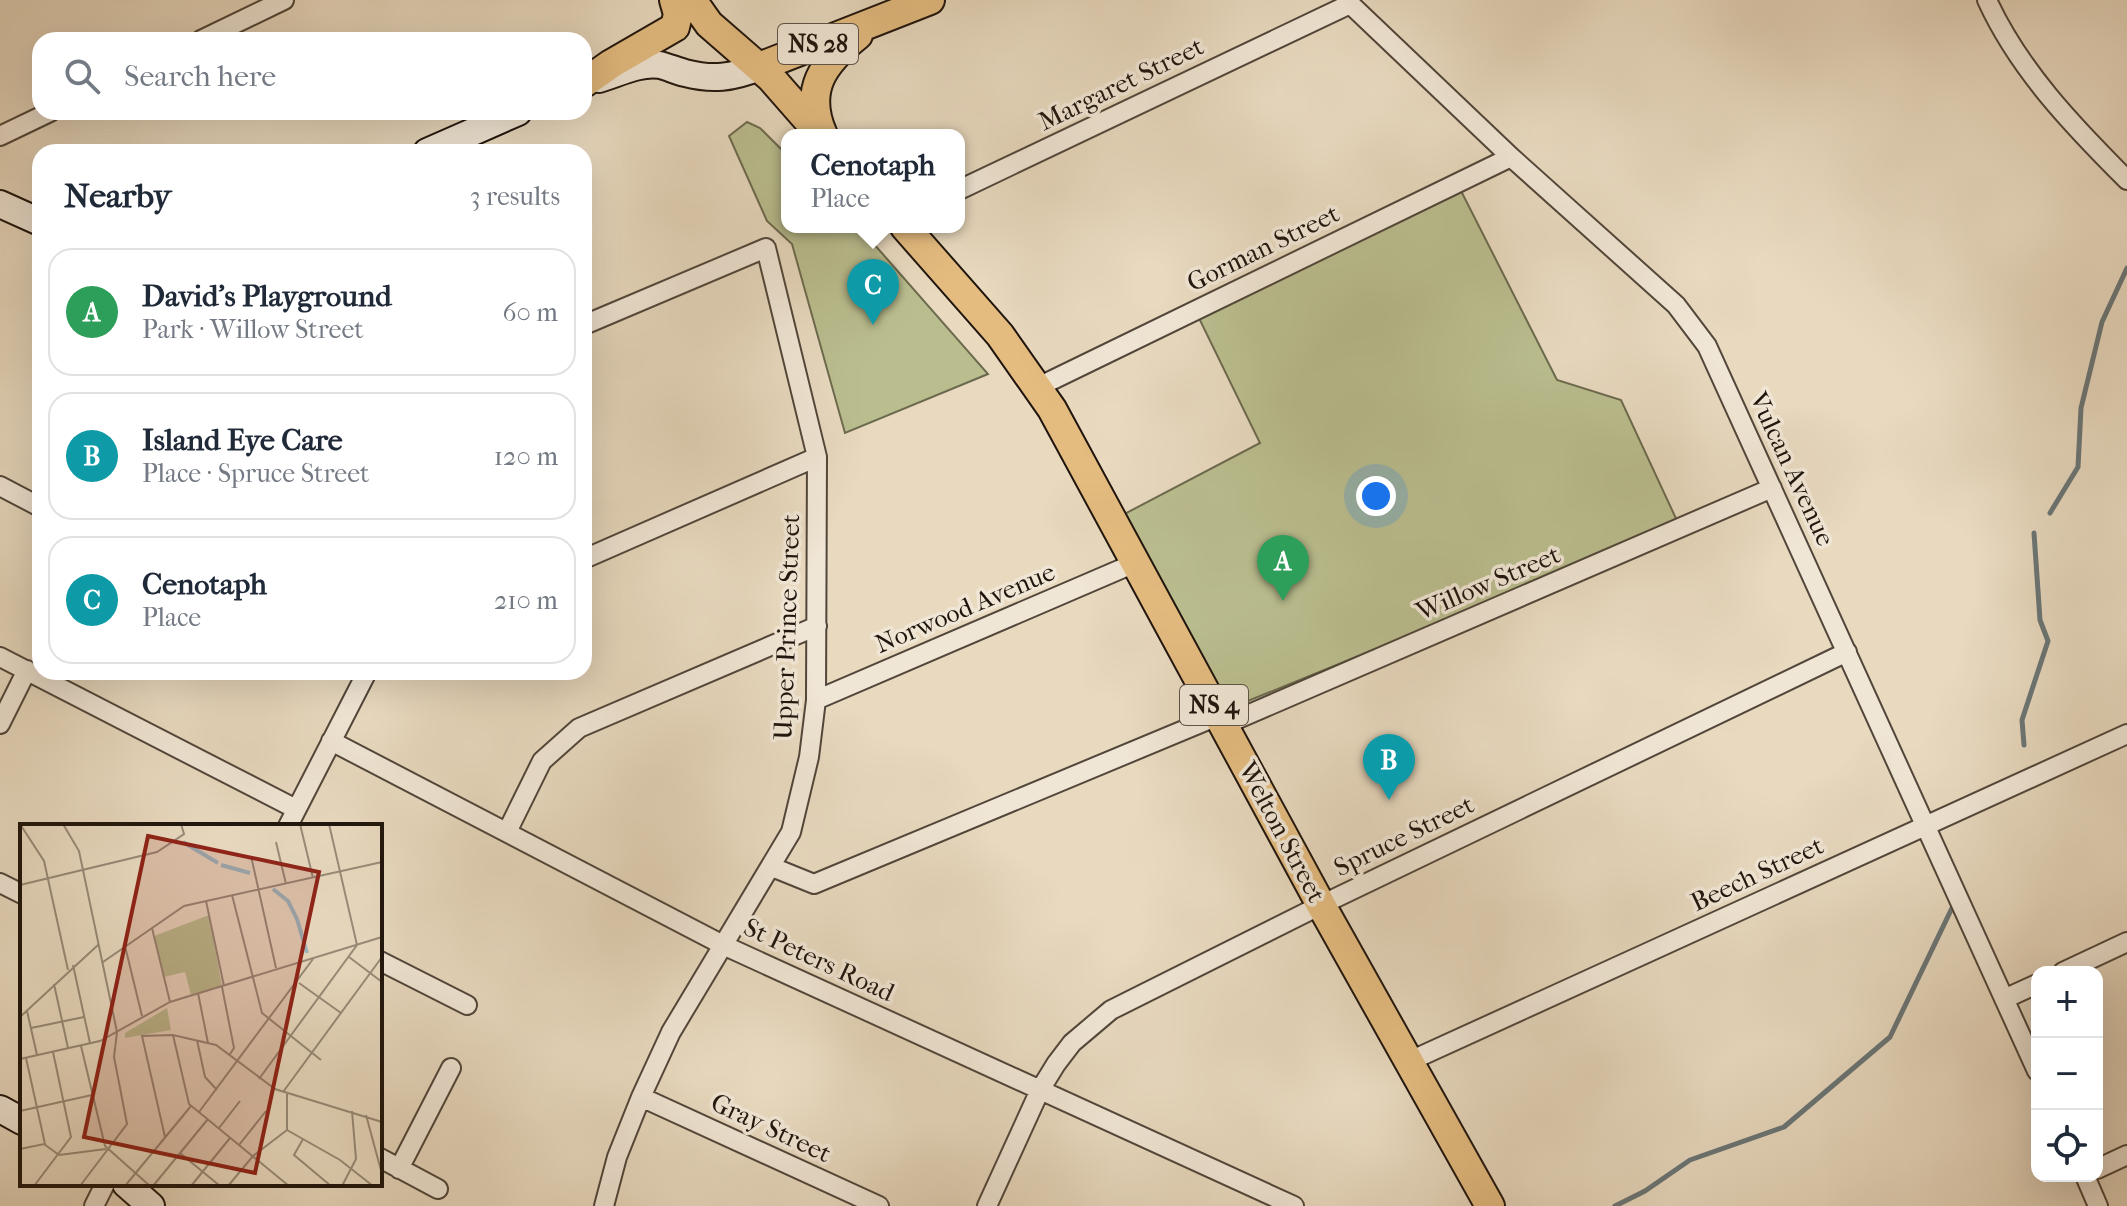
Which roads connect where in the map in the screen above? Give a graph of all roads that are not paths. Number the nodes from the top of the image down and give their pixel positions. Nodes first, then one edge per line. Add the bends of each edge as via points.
1 (284, 0) edge
2 (674, 0) edge
3 (692, 0) edge
4 (930, 0) edge
5 (1987, 0) edge
6 (1348, 2) edge
7 (878, 20) junction
8 (218, 32) edge
9 (759, 67) junction
10 (592, 78) edge
11 (592, 81) edge
12 (33, 120) edge
13 (500, 120) edge
14 (816, 129) edge
15 (820, 129) edge
16 (0, 136) edge
17 (445, 144) edge
18 (1511, 157) junction
19 (2127, 180) edge
20 (965, 187) edge
21 (0, 204) edge
22 (32, 218) edge
23 (910, 233) edge
24 (592, 322) edge
25 (1038, 387) junction
26 (817, 457) junction
27 (0, 486) edge
28 (1772, 488) junction
29 (32, 503) edge
30 (592, 555) edge
31 (1135, 563) junction
32 (817, 626) junction
33 (1847, 652) junction
34 (0, 657) edge
35 (27, 670) junction
36 (32, 673) edge
37 (45, 680) edge
38 (360, 680) edge
39 (816, 700) junction
40 (1222, 720) junction
41 (0, 724) edge
42 (2127, 734) edge
43 (331, 741) junction
44 (292, 818) edge
45 (1926, 826) junction
46 (507, 832) junction
47 (772, 867) junction
48 (0, 883) edge
49 (20, 893) edge
50 (1321, 905) junction
51 (2127, 942) edge
52 (723, 945) junction
53 (382, 962) edge
54 (2076, 966) edge
55 (2031, 987) edge
56 (2004, 999) junction
57 (467, 1005) dead end
58 (2031, 1058) edge
59 (1410, 1061) junction
60 (451, 1068) dead end
61 (1040, 1090) junction
62 (641, 1097) junction
63 (0, 1109) edge
64 (20, 1120) edge
65 (2127, 1155) edge
66 (382, 1159) edge
67 (2103, 1166) edge
68 (399, 1169) junction
69 (2088, 1182) edge
70 (104, 1186) edge
71 (128, 1186) edge
72 (438, 1189) dead end
73 (94, 1206) edge
74 (151, 1206) edge
75 (604, 1206) edge
76 (879, 1206) edge
77 (987, 1206) edge
78 (1294, 1206) edge
79 (1490, 1206) edge
80 (2098, 1206) edge

1 - 8 street
2 - 10 main road via 675,27
3 - 9 main road via 709,24
4 - 7 main road, NS 28
5 - 19 street via 2036,81
6 - 18 street, Vulcan Avenue
6 - 20 street, Margaret Street
7 - 9 main road, NS 28
7 - 15 main road via 817,79 814,110
9 - 11 street via 720,79 661,65 635,67
9 - 14 main road
12 - 16 street
13 - 17 street
18 - 25 street, Gorman Street
18 - 28 street, Vulcan Avenue via 1693,324 1714,357
21 - 22 street
23 - 25 main road, Welton Street / NS 4
24 - 26 street, Upper Prince Street via 766,248
25 - 31 main road, Welton Street / NS 4
26 - 30 street
26 - 32 street, Upper Prince Street
27 - 29 street
28 - 33 street, Vulcan Avenue
28 - 40 street, Willow Street
31 - 39 street, Norwood Avenue
31 - 40 main road, Welton Street / NS 4
32 - 39 street, Upper Prince Street
32 - 46 street via 579,728 542,761
33 - 45 street, Vulcan Avenue
33 - 50 street, Spruce Street
34 - 35 street
35 - 36 street
35 - 41 street
37 - 44 street
38 - 43 street
39 - 47 street, Upper Prince Street via 797,813
40 - 47 street, Willow Street via 814,884
40 - 50 main road, Welton Street / NS 4
42 - 45 street, Beech Street
43 - 44 street
43 - 46 street, St Peters Road
45 - 56 street, Vulcan Avenue
45 - 59 street, Beech Street
46 - 52 street, St Peters Road
47 - 52 street, Upper Prince Street
48 - 49 street
50 - 59 main road, Welton Street / NS 4
50 - 61 street, Spruce Street via 1111,1010 1063,1052
51 - 54 street
52 - 61 street, St Peters Road
52 - 62 street, Upper Prince Street via 671,1032
53 - 57 street
55 - 56 street
56 - 58 street, Vulcan Avenue
59 - 79 main road, Welton Street / NS 4
60 - 68 street
61 - 77 street, Spruce Street
61 - 78 street, St Peters Road
62 - 75 street, Upper Prince Street
62 - 76 street, Gray Street
63 - 64 street
65 - 67 street
66 - 68 street
68 - 72 street
69 - 80 street
70 - 73 street
71 - 74 street

